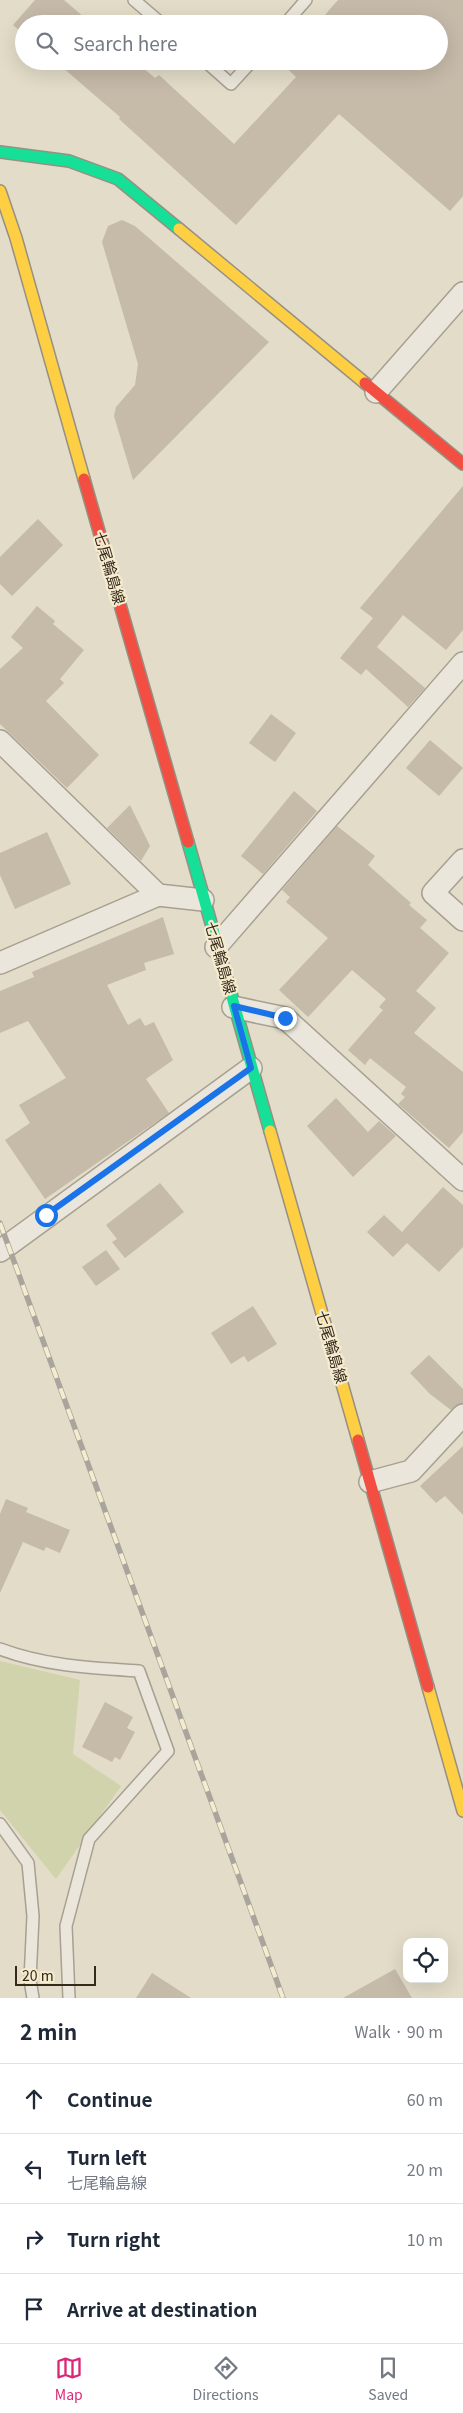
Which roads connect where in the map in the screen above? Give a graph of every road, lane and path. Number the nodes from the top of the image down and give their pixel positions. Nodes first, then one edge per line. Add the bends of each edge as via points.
1 (134, 0) edge
2 (306, 0) edge
3 (152, 15) edge
4 (293, 15) edge
5 (215, 70) edge
6 (244, 70) edge
7 (0, 152) edge
8 (0, 191) edge
9 (463, 293) edge
10 (376, 392) junction
11 (463, 464) edge
12 (463, 663) edge
13 (0, 741) edge
14 (463, 860) edge
15 (158, 895) junction
16 (203, 900) junction
17 (463, 920) edge
18 (216, 948) junction
19 (0, 963) edge
20 (234, 1006) junction
21 (251, 1068) junction
22 (463, 1180) edge
23 (0, 1251) edge
24 (463, 1415) edge
25 (370, 1482) junction
26 (0, 1649) edge
27 (463, 1811) edge
28 (0, 1824) edge
29 (33, 1998) edge
30 (69, 1998) edge

1 - 3 lane
2 - 4 lane
5 - 6 lane via 231,84
7 - 10 main road via 69,161 118,178
8 - 16 main road, 七尾輪島線
9 - 10 street
10 - 11 main road
12 - 18 street
13 - 15 street
14 - 17 street via 433,893
15 - 16 street
15 - 19 street
16 - 18 main road, 七尾輪島線
18 - 20 main road, 七尾輪島線
20 - 21 main road, 七尾輪島線
20 - 22 street via 285,1018
21 - 23 street
21 - 25 main road, 七尾輪島線
24 - 25 street via 411,1471
25 - 27 main road, 七尾輪島線
26 - 30 lane via 78,1668 139,1671 168,1751 89,1838 66,1926
28 - 29 lane via 28,1863 33,1916 30,1980

